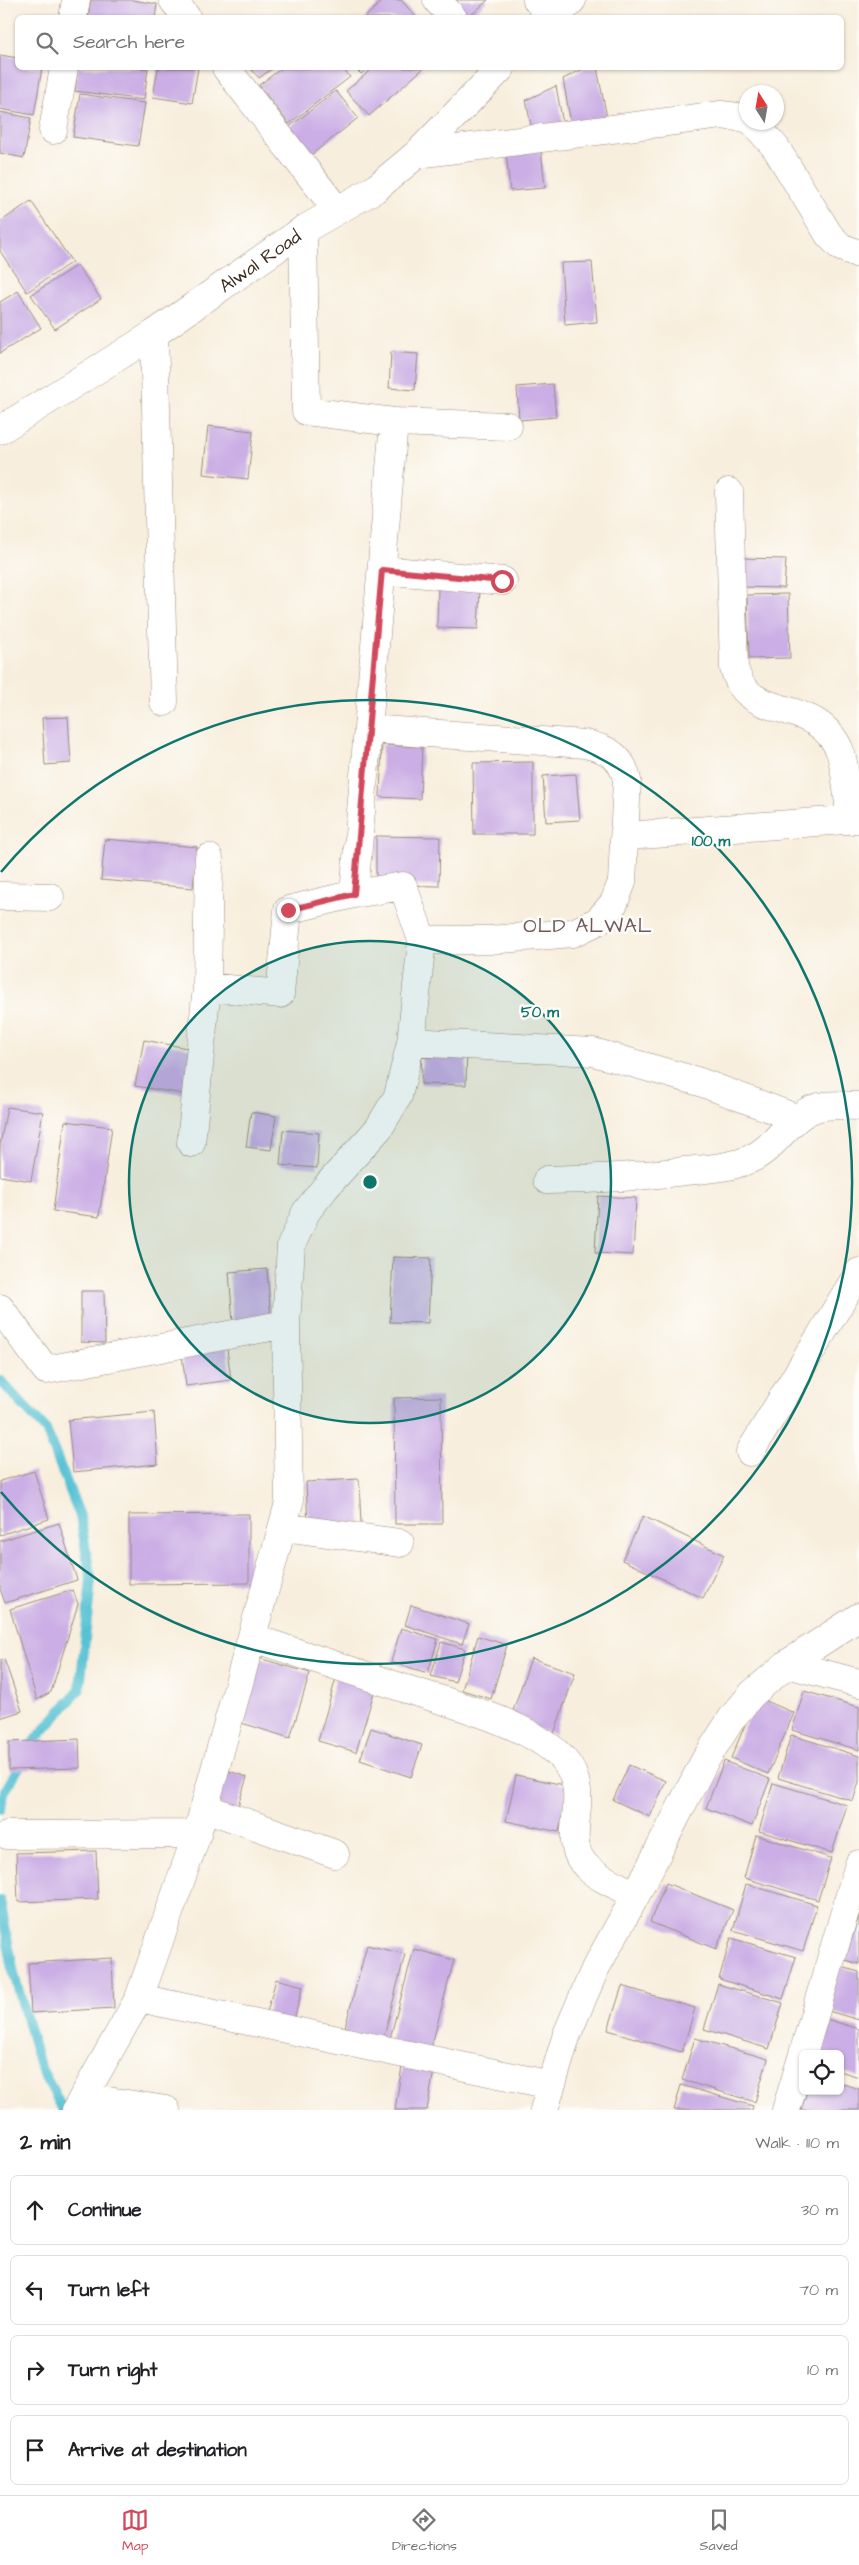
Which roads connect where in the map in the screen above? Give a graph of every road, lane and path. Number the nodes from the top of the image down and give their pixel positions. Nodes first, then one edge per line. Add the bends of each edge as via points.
1 (76, 0) edge
2 (174, 0) edge
3 (437, 0) edge
4 (537, 0) edge
5 (572, 0) edge
6 (74, 15) edge
7 (185, 15) edge
8 (450, 15) edge
9 (550, 15) edge
10 (556, 15) edge
11 (64, 70) edge
12 (228, 70) edge
13 (497, 70) edge
14 (739, 117) edge
15 (53, 130) dead end
16 (760, 130) edge
17 (417, 154) junction
18 (337, 210) junction
19 (303, 230) junction
20 (859, 254) edge
21 (154, 334) junction
22 (394, 422) junction
23 (508, 426) dead end
24 (0, 430) edge
25 (729, 492) dead end
26 (382, 570) junction
27 (502, 581) dead end
28 (164, 702) dead end
29 (368, 729) junction
30 (855, 819) edge
31 (626, 836) junction
32 (209, 858) dead end
33 (354, 894) junction
34 (0, 896) edge
35 (50, 897) dead end
36 (422, 940) junction
37 (207, 987) junction
38 (411, 1042) junction
39 (859, 1106) edge
40 (796, 1118) junction
41 (191, 1143) dead end
42 (547, 1180) dead end
43 (859, 1272) edge
44 (0, 1308) edge
45 (286, 1324) junction
46 (750, 1452) dead end
47 (283, 1527) junction
48 (400, 1543) dead end
49 (859, 1617) edge
50 (253, 1638) junction
51 (787, 1664) junction
52 (859, 1683) edge
53 (205, 1808) junction
54 (197, 1834) junction
55 (7, 1835) dead end
56 (335, 1854) dead end
57 (859, 1864) edge
58 (636, 1896) junction
59 (139, 1998) junction
60 (804, 2050) edge
61 (799, 2067) edge
62 (547, 2097) edge
63 (79, 2104) edge
64 (166, 2110) edge
65 (786, 2110) edge

1 - 6 street
2 - 7 street
3 - 8 street
4 - 9 street
5 - 10 street
11 - 15 street
12 - 18 street
13 - 17 street, Alwal Road
14 - 17 street via 721,115
16 - 20 street via 776,148 829,235 840,247
17 - 18 street, Alwal Road via 375,189
18 - 19 street, Alwal Road
19 - 21 street, Alwal Road
19 - 22 street via 306,411
21 - 24 street, Alwal Road
21 - 28 street
22 - 23 street
22 - 26 street
25 - 30 street via 734,668 741,686 755,698 818,722 829,733 840,752
26 - 27 street
26 - 29 street
29 - 31 street via 585,744 602,748 624,766 627,780
29 - 33 street
30 - 31 street
31 - 36 street via 622,882 614,903 598,921 573,933 488,940
32 - 37 street
33 - 36 street via 403,886
33 - 37 street via 288,910 280,994
34 - 35 street
36 - 38 street
37 - 41 street
38 - 40 street via 593,1052 700,1082
38 - 45 street via 398,1096 378,1128 306,1212 291,1246
39 - 40 street via 825,1106 811,1109
40 - 42 street via 766,1150 749,1160 713,1168 630,1178
43 - 46 street
44 - 45 street via 46,1370
45 - 47 street via 289,1504
47 - 48 street
47 - 50 street
49 - 51 street
50 - 53 street
50 - 58 street via 498,1720 550,1747 567,1763 576,1780 579,1797 574,1841 576,1854 588,1868
51 - 52 street
51 - 58 street via 752,1694 732,1718 704,1762
53 - 54 street
53 - 56 street
54 - 55 street
54 - 59 street
57 - 60 street
58 - 62 street via 595,1969 567,2034
59 - 62 street
59 - 63 street
61 - 65 street
63 - 64 street

